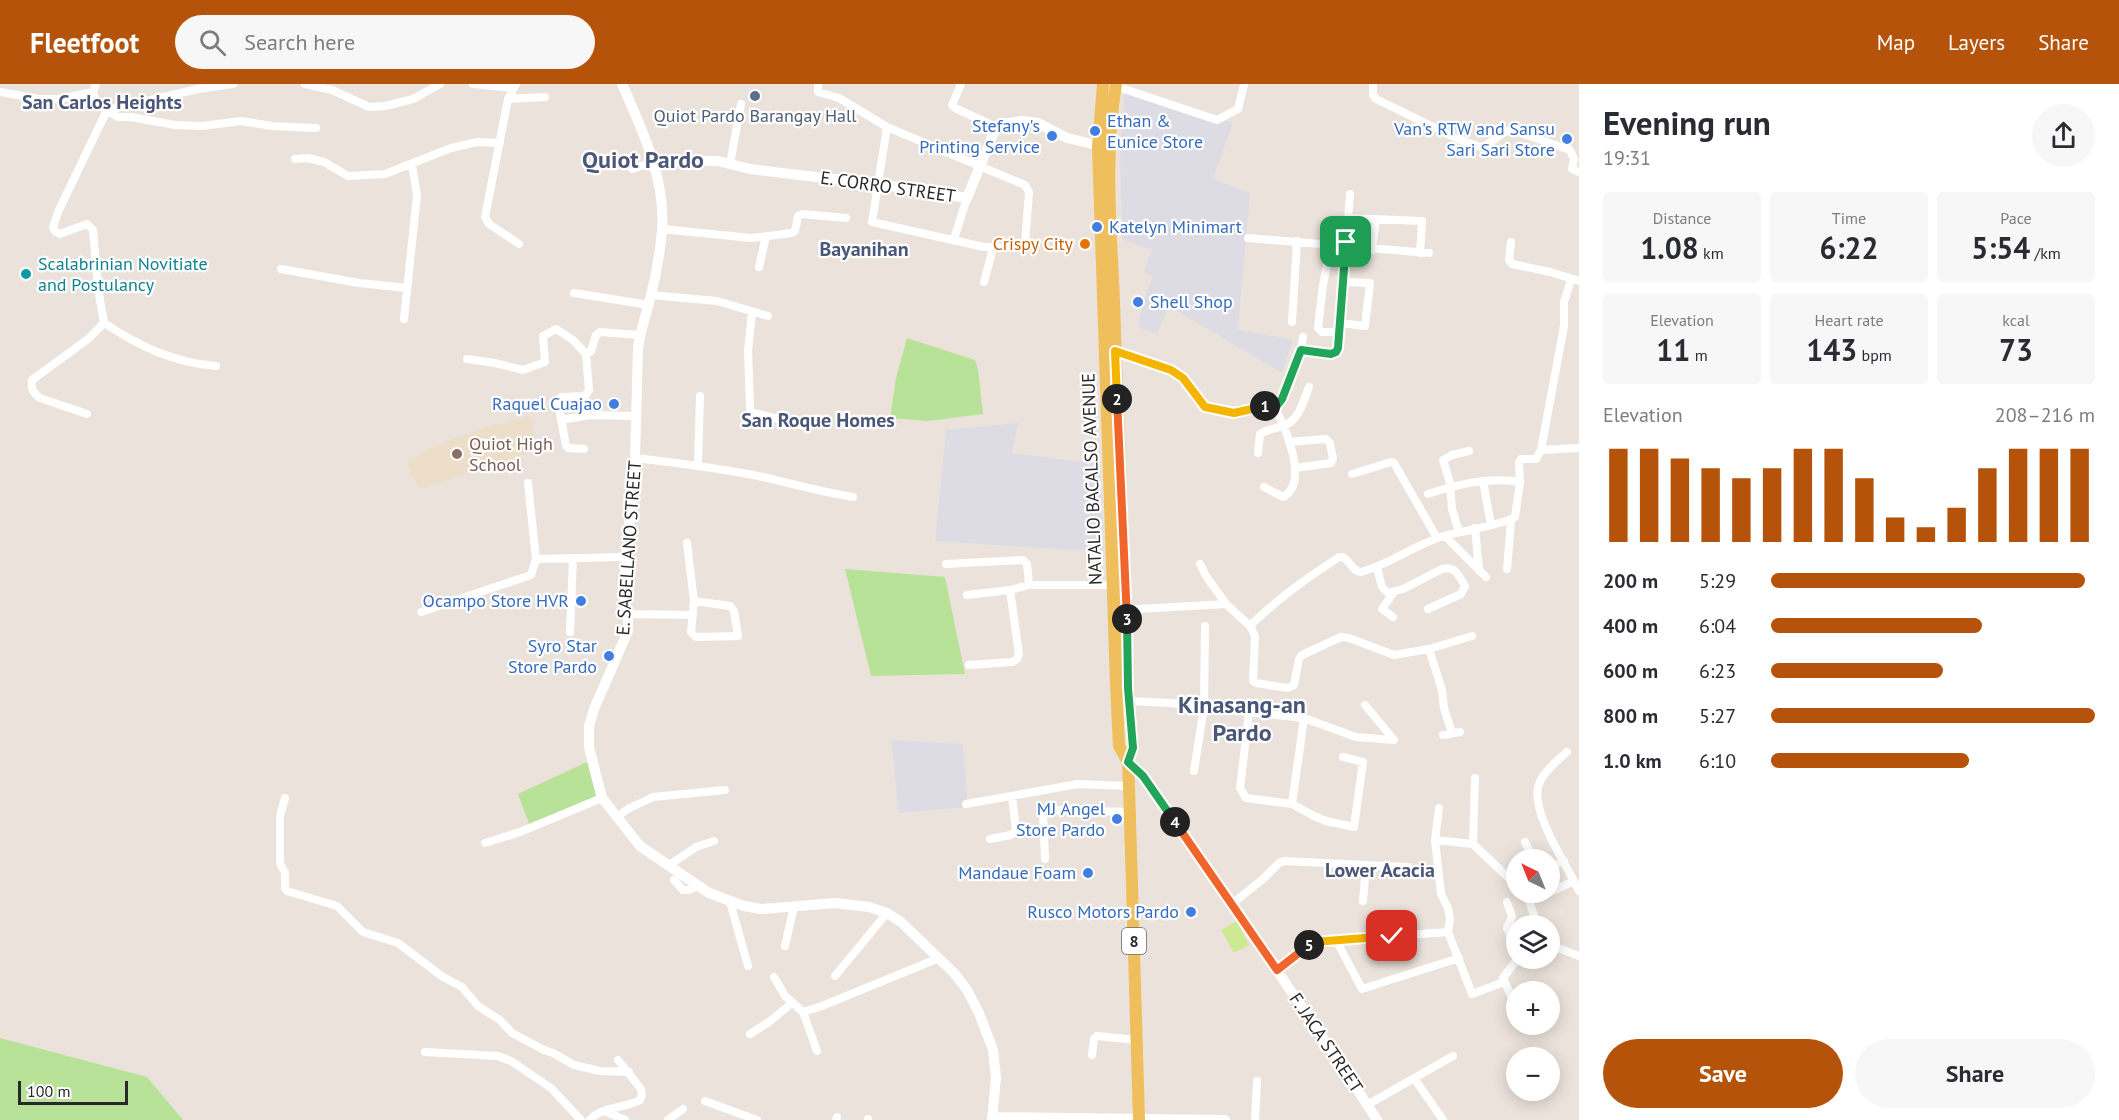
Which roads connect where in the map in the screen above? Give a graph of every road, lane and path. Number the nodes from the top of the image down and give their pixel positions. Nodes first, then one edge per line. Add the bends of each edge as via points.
1 (233, 84) edge
2 (305, 84) edge
3 (440, 84) edge
4 (473, 84) edge
5 (622, 84) edge
6 (818, 84) edge
7 (961, 84) edge
8 (1373, 84) edge
9 (1111, 85) edge
10 (515, 86) edge
11 (1244, 86) dead end
12 (95, 88) edge
13 (0, 92) edge
14 (545, 97) dead end
15 (508, 99) junction
16 (741, 104) dead end
17 (107, 110) junction
18 (887, 127) junction
19 (996, 127) junction
20 (316, 128) dead end
21 (500, 143) junction
22 (1104, 147) junction
23 (1576, 154) edge
24 (295, 159) dead end
25 (652, 161) junction
26 (730, 164) junction
27 (412, 165) junction
28 (980, 166) junction
29 (632, 169) dead end
30 (1579, 172) edge
31 (879, 185) junction
32 (1350, 194) dead end
33 (968, 198) junction
34 (846, 218) dead end
35 (1348, 218) junction
36 (1376, 219) junction
37 (662, 229) junction
38 (766, 236) junction
39 (1248, 238) dead end
40 (954, 239) junction
41 (1297, 241) junction
42 (1511, 242) dead end
43 (519, 244) dead end
44 (1331, 244) junction
45 (993, 248) junction
46 (1346, 248) junction
47 (1372, 250) junction
48 (1420, 253) junction
49 (1430, 253) dead end
50 (759, 267) dead end
51 (281, 269) dead end
52 (1575, 280) edge
53 (984, 282) dead end
54 (1344, 282) junction
55 (407, 288) junction
56 (574, 293) dead end
57 (650, 300) junction
58 (752, 313) junction
59 (768, 316) dead end
60 (404, 319) dead end
61 (1292, 322) dead end
62 (104, 323) junction
63 (1340, 323) junction
64 (1340, 332) junction
65 (639, 335) junction
66 (1303, 337) dead end
67 (1301, 350) junction
68 (1115, 351) junction
69 (586, 354) junction
70 (467, 359) dead end
71 (216, 366) dead end
72 (1309, 387) dead end
73 (700, 396) dead end
74 (1275, 408) junction
75 (87, 414) dead end
76 (636, 416) junction
77 (561, 420) junction
78 (1284, 426) junction
79 (808, 428) dead end
80 (1289, 442) junction
81 (1579, 448) edge
82 (584, 449) dead end
83 (1541, 450) junction
84 (1469, 451) dead end
85 (1258, 453) dead end
86 (635, 458) junction
87 (698, 465) junction
88 (1295, 468) junction
89 (1352, 474) dead end
90 (1483, 481) junction
91 (1520, 482) junction
92 (528, 483) dead end
93 (1264, 487) dead end
94 (1450, 487) junction
95 (1428, 494) dead end
96 (853, 497) dead end
97 (1511, 521) junction
98 (1491, 525) junction
99 (1475, 528) junction
100 (1459, 532) junction
101 (1441, 537) junction
102 (687, 543) dead end
103 (626, 557) junction
104 (573, 558) junction
105 (536, 559) junction
106 (946, 564) dead end
107 (1200, 564) dead end
108 (1377, 568) junction
109 (1507, 569) dead end
110 (1479, 570) junction
111 (1486, 577) dead end
112 (1029, 585) junction
113 (1114, 585) junction
114 (1010, 590) junction
115 (1393, 593) junction
116 (967, 595) dead end
117 (694, 601) junction
118 (1226, 604) junction
119 (1428, 609) dead end
120 (1120, 610) junction
121 (421, 612) dead end
122 (628, 614) junction
123 (693, 615) junction
124 (1393, 616) dead end
125 (1205, 626) dead end
126 (1250, 626) junction
127 (570, 632) dead end
128 (1472, 636) dead end
129 (1429, 649) junction
130 (969, 665) dead end
131 (1129, 701) junction
132 (1365, 705) dead end
133 (1204, 707) junction
134 (1249, 712) junction
135 (1304, 718) junction
136 (1443, 735) dead end
137 (1567, 752) dead end
138 (1344, 757) dead end
139 (1128, 762) junction
140 (1194, 771) dead end
141 (1475, 778) dead end
142 (1129, 786) junction
143 (725, 790) dead end
144 (1012, 796) junction
145 (285, 798) dead end
146 (602, 798) junction
147 (966, 804) dead end
148 (1292, 804) junction
149 (1439, 808) dead end
150 (1130, 812) junction
151 (616, 817) junction
152 (990, 838) dead end
153 (1435, 840) junction
154 (714, 841) dead end
155 (1525, 842) dead end
156 (485, 843) dead end
157 (1473, 844) junction
158 (1528, 849) edge
159 (1045, 859) dead end
160 (1564, 861) junction
161 (1560, 863) edge
162 (1366, 865) junction
163 (668, 867) junction
164 (1408, 867) dead end
165 (1506, 875) edge
166 (674, 880) dead end
167 (1574, 881) junction
168 (697, 886) junction
169 (1560, 887) edge
170 (1579, 891) edge
171 (1363, 901) dead end
172 (730, 902) junction
173 (1232, 904) junction
174 (794, 906) junction
175 (887, 913) junction
176 (1449, 932) junction
177 (1336, 940) junction
178 (785, 946) dead end
179 (1560, 949) edge
180 (1579, 956) edge
181 (939, 958) junction
182 (1459, 958) junction
183 (748, 966) dead end
184 (1510, 969) edge
185 (1277, 970) junction
186 (835, 976) dead end
187 (774, 977) dead end
188 (1504, 982) junction
189 (1506, 986) edge
190 (792, 1003) junction
191 (803, 1012) junction
192 (750, 1034) dead end
193 (1136, 1040) junction
194 (817, 1050) dead end
195 (425, 1052) dead end
196 (1092, 1055) dead end
197 (1454, 1056) dead end
198 (618, 1060) dead end
199 (629, 1072) junction
200 (1414, 1078) junction
201 (1257, 1081) dead end
202 (705, 1101) dead end
203 (1367, 1105) junction
204 (683, 1109) dead end
205 (604, 1111) junction
206 (992, 1118) edge
207 (581, 1120) edge
208 (590, 1120) edge
209 (625, 1120) edge
210 (668, 1120) edge
211 (757, 1120) edge
212 (1139, 1120) edge
213 (1213, 1120) edge
214 (1224, 1120) edge
215 (1255, 1120) edge
216 (1377, 1120) edge
217 (1443, 1120) edge

1 - 17 street
2 - 3 street via 332,90 369,107 413,99
4 - 10 street
5 - 25 street, E. SABELLANO STREET
6 - 18 street via 818,92 838,98
7 - 19 street via 952,105
8 - 23 street via 1376,99 1480,147 1512,130
9 - 11 street via 1217,120 1238,109
9 - 22 main road, NATALIO BACALSO AVENUE / 8 via 1111,118
10 - 15 street
12 - 13 street via 59,99
12 - 17 street via 96,101
14 - 15 street
15 - 21 street
16 - 26 street
17 - 20 street via 118,117 175,125 241,121
17 - 62 street via 53,227 60,234 87,224 93,230
18 - 28 street
18 - 31 street
19 - 22 street via 1022,121 1038,123 1067,138
19 - 28 street, E. CORRO STREET
21 - 27 street via 477,142 451,148
21 - 43 street via 486,217 489,224
22 - 68 main road, NATALIO BACALSO AVENUE / 8
22 - 113 main road, NATALIO BACALSO AVENUE / 8
23 - 30 street via 1572,169
24 - 27 street via 324,162 348,176 385,174
25 - 26 street, E. CORRO STREET
25 - 29 street
25 - 37 street, E. SABELLANO STREET via 661,195
26 - 31 street, E. CORRO STREET
27 - 55 street via 417,195
28 - 33 street, E. CORRO STREET
28 - 45 street via 1025,185 1029,192 1025,244
31 - 33 street, E. CORRO STREET
31 - 40 street via 872,222
32 - 35 street
33 - 40 street
34 - 38 street via 802,213 795,231
35 - 36 street
35 - 46 street
36 - 47 street
36 - 48 street via 1422,221
37 - 38 street via 751,238
37 - 57 street, E. SABELLANO STREET
38 - 50 street
39 - 41 street
40 - 45 street
41 - 44 street
41 - 61 street
42 - 52 street via 1512,264
44 - 46 street
44 - 64 street via 1318,328 1322,332
45 - 53 street
46 - 47 street
46 - 54 street
47 - 48 street
48 - 49 street
51 - 55 street
52 - 83 street via 1564,302 1564,326
54 - 63 street
54 - 63 street via 1370,283 1365,326
55 - 60 street
56 - 57 street
57 - 58 street via 717,301
57 - 65 street, E. SABELLANO STREET
58 - 59 street
58 - 79 street via 748,351 750,409
62 - 71 street via 132,342 167,356 195,365
62 - 75 street via 32,380 34,394 40,398
63 - 64 street
64 - 67 street via 1336,352
65 - 69 street via 600,332
65 - 76 street, E. SABELLANO STREET
66 - 67 street
67 - 74 street
68 - 74 street via 1171,370 1183,378 1205,407 1234,413 1264,406
68 - 120 main road, NATALIO BACALSO AVENUE / 8
69 - 70 street via 556,328 543,336 543,364 523,370
69 - 77 street via 588,394 559,399
72 - 78 street via 1294,420
73 - 87 street
74 - 78 street
76 - 77 street via 590,415
76 - 86 street, E. SABELLANO STREET
77 - 82 street via 566,446
78 - 80 street
78 - 85 street via 1260,434
80 - 88 street
80 - 88 street via 1326,439 1330,443 1333,461
81 - 83 street
83 - 91 street via 1536,459 1519,462
84 - 94 street via 1443,460
86 - 87 street
86 - 103 street, E. SABELLANO STREET
87 - 96 street
88 - 93 street via 1295,482 1287,495 1274,494
89 - 101 street via 1394,463
90 - 91 street
90 - 94 street
90 - 98 street
91 - 97 street
92 - 105 street
94 - 95 street
94 - 100 street
97 - 98 street
97 - 109 street
98 - 99 street
99 - 100 street
99 - 110 street
100 - 101 street
101 - 108 street
101 - 110 street
102 - 117 street
103 - 104 street
103 - 122 street, E. SABELLANO STREET via 623,594
104 - 105 street
104 - 127 street
105 - 121 street via 531,575
106 - 112 street via 1023,560
107 - 118 street
108 - 115 street via 1382,587
108 - 126 street via 1357,572 1347,559 1339,557 1281,597
110 - 111 street
112 - 113 street
112 - 114 street
113 - 120 main road, NATALIO BACALSO AVENUE / 8
114 - 116 street
114 - 130 street via 1017,659
115 - 119 street via 1442,569 1454,570 1465,586 1463,591
115 - 124 street via 1382,609
117 - 123 street
117 - 123 street via 730,606 738,636 696,637 691,632
118 - 120 street
118 - 126 street
120 - 131 main road, NATALIO BACALSO AVENUE / 8
120 - 139 main road, NATALIO BACALSO AVENUE / 8 via 1119,746
122 - 123 street
122 - 146 street, E. SABELLANO STREET via 627,631 589,726 589,747
125 - 133 street
126 - 129 street via 1254,636 1253,681 1288,688 1294,685 1302,655 1341,637 1394,655
128 - 129 street
129 - 136 street via 1444,708 1456,732
131 - 133 street
131 - 139 main road, NATALIO BACALSO AVENUE / 8 via 1133,748
132 - 135 street via 1394,740 1356,737
133 - 134 street
133 - 140 street
134 - 135 street
134 - 148 street via 1242,794 1246,798
135 - 148 street
137 - 160 street via 1542,778 1538,794 1544,826
138 - 148 street via 1363,762 1354,826 1326,821
139 - 142 main road, NATALIO BACALSO AVENUE / 8
139 - 173 street, F. JACA STREET via 1143,776
141 - 157 street
142 - 144 street via 1078,784
142 - 150 main road, NATALIO BACALSO AVENUE / 8
143 - 151 street via 653,797
144 - 147 street
144 - 152 street via 1016,831
145 - 199 street via 280,816 280,863 287,891 336,906 363,932 398,943 462,987 478,1006 512,1033 544,1050 574,1065
146 - 151 street, E. SABELLANO STREET
146 - 156 street
149 - 153 street
150 - 159 street via 1043,812
150 - 193 main road, NATALIO BACALSO AVENUE / 8
151 - 163 street, E. SABELLANO STREET via 640,846
153 - 157 street
153 - 176 street via 1437,875 1448,908
154 - 163 street
155 - 158 street
157 - 165 street
160 - 161 street
160 - 167 street
162 - 164 street
162 - 171 street
162 - 173 street via 1284,861
163 - 168 street, E. SABELLANO STREET
166 - 168 street via 682,890
167 - 169 street
167 - 170 street
168 - 172 street, E. SABELLANO STREET
172 - 174 street, E. SABELLANO STREET via 761,909
172 - 183 street
173 - 185 street, F. JACA STREET
174 - 175 street, E. SABELLANO STREET via 845,903
174 - 178 street
175 - 181 street, E. SABELLANO STREET
175 - 186 street
176 - 177 street
176 - 182 street
177 - 182 street via 1362,989
177 - 185 street via 1313,942
179 - 180 street
181 - 191 street
181 - 206 street, E. SABELLANO STREET via 967,990 991,1041 996,1078
182 - 188 street via 1472,994
184 - 188 street
185 - 203 street, F. JACA STREET
187 - 190 street
188 - 189 street
190 - 191 street
190 - 192 street
191 - 194 street
193 - 196 street via 1097,1036
193 - 212 main road, NATALIO BACALSO AVENUE / 8
195 - 207 street via 498,1056 511,1061 551,1088
197 - 200 street
198 - 199 street
199 - 205 street via 641,1089 640,1100
200 - 203 street
200 - 217 street
201 - 215 street
202 - 211 street
203 - 216 street, F. JACA STREET
204 - 210 street
205 - 208 street
205 - 209 street
206 - 212 street
212 - 213 street
213 - 214 street

